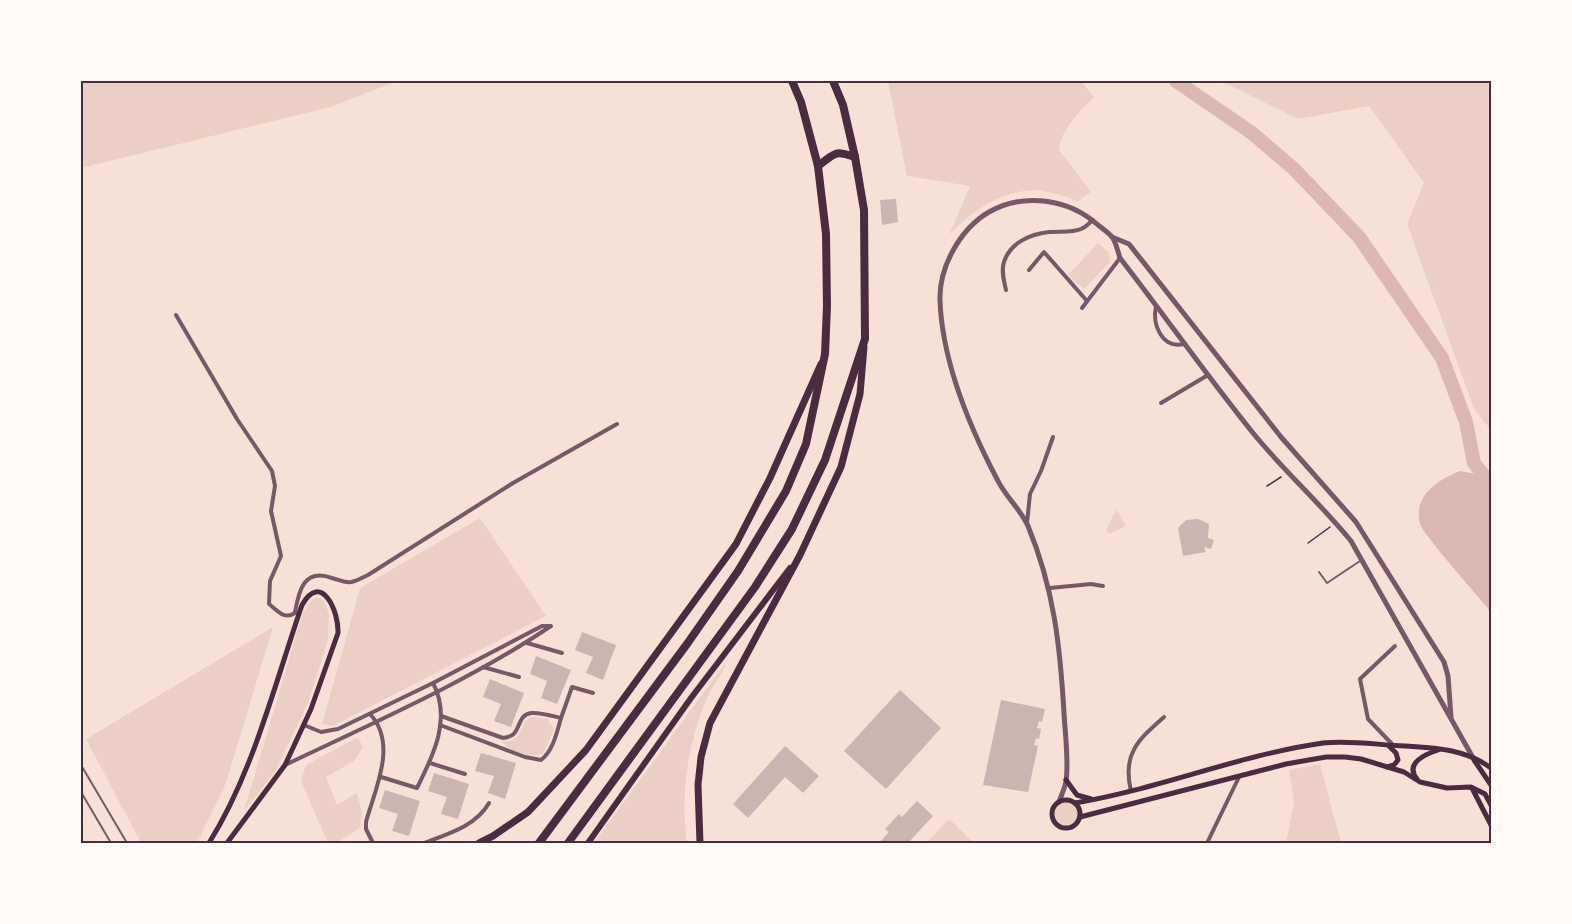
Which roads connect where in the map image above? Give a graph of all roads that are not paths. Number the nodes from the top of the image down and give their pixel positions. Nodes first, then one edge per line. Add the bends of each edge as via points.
1 (792, 81) edge
2 (833, 81) edge
3 (855, 157) junction
4 (818, 166) junction
5 (1093, 220) junction
6 (1112, 237) junction
7 (1120, 258) junction
8 (1029, 270) dead end
9 (1006, 290) dead end
10 (1087, 301) junction
11 (1156, 305) junction
12 (1082, 308) dead end
13 (176, 315) dead end
14 (865, 339) junction
15 (1185, 344) junction
16 (825, 354) junction
17 (1209, 375) junction
18 (1161, 404) dead end
19 (618, 424) dead end
20 (1053, 437) dead end
21 (1027, 524) junction
22 (800, 555) junction
23 (1361, 560) junction
24 (1319, 572) dead end
25 (1103, 586) dead end
26 (1050, 588) junction
27 (302, 605) junction
28 (295, 612) junction
29 (526, 643) junction
30 (1395, 646) dead end
31 (562, 653) dead end
32 (482, 667) junction
33 (519, 677) dead end
34 (433, 683) junction
35 (437, 691) junction
36 (593, 693) dead end
37 (370, 714) junction
38 (441, 716) junction
39 (1164, 717) dead end
40 (561, 718) junction
41 (376, 720) junction
42 (1451, 720) junction
43 (440, 724) junction
44 (304, 725) junction
45 (1391, 745) junction
46 (1442, 748) junction
47 (1472, 756) junction
48 (430, 763) junction
49 (81, 765) edge
50 (285, 765) junction
51 (1385, 767) junction
52 (1491, 768) edge
53 (465, 774) dead end
54 (381, 777) junction
55 (1239, 777) junction
56 (1066, 780) junction
57 (1420, 782) junction
58 (1491, 785) edge
59 (1471, 787) junction
60 (1131, 791) junction
61 (81, 792) edge
62 (1095, 800) junction
63 (1059, 802) junction
64 (489, 803) dead end
65 (1075, 803) junction
66 (1491, 805) edge
67 (1080, 818) junction
68 (1491, 825) edge
69 (1208, 841) dead end
70 (111, 843) edge
71 (127, 843) edge
72 (209, 843) edge
73 (227, 843) edge
74 (373, 843) edge
75 (424, 843) edge
76 (479, 843) edge
77 (538, 843) edge
78 (568, 843) edge
79 (588, 843) edge
80 (700, 843) edge

1 - 4 highway
2 - 3 highway
3 - 4 highway via 839,152
3 - 14 highway via 864,210
4 - 16 highway via 826,234
5 - 6 street
5 - 9 street via 1075,231 1036,234 1011,248 1004,262
5 - 21 street via 1065,205 1039,199 1010,203 988,212 972,225 957,242 946,266 940,298 945,339 957,384 972,428 999,483
6 - 7 street
6 - 42 street via 1129,244 1274,429 1356,522 1444,662
7 - 10 street
7 - 11 street
8 - 10 street via 1044,252
10 - 12 street
11 - 15 street
11 - 15 street via 1157,330 1165,341 1178,346
13 - 28 street via 272,471 275,486 271,511 281,556 270,581 269,604 283,616
14 - 22 highway via 860,394 841,467
14 - 78 highway via 825,460 792,529 755,588
15 - 17 street
16 - 76 highway via 736,544 586,750 528,812
16 - 77 highway via 806,444 786,491 732,580
17 - 18 street
17 - 23 street via 1287,473 1351,541
19 - 28 street via 513,483 368,575 343,583 316,575 304,582
20 - 21 street via 1030,494
21 - 26 street
22 - 79 main road via 691,698
22 - 80 highway via 710,723 698,785
23 - 24 lane via 1327,583
23 - 42 street
25 - 26 street
26 - 56 street via 1060,655
27 - 28 street
27 - 44 main road via 315,593 324,594 331,600 338,621 333,651
27 - 72 main road via 250,757 229,809
29 - 31 street
29 - 32 street
29 - 34 street via 551,626 542,626
30 - 45 street via 1360,679 1368,719
32 - 33 street
32 - 35 street
34 - 35 street
34 - 37 street
35 - 38 street
35 - 41 street
36 - 40 street via 572,687
37 - 41 street
37 - 44 street via 332,731 321,732
38 - 40 street via 503,738 515,734 528,713
38 - 43 street
39 - 60 street via 1131,753
40 - 43 street via 555,739 541,760
41 - 50 street
41 - 54 street via 382,738
42 - 47 street
43 - 48 street
44 - 50 main road
45 - 46 main road
45 - 51 main road via 1398,759 1395,765
45 - 60 main road via 1366,742 1283,750
46 - 47 main road
46 - 57 main road via 1417,760 1413,771
47 - 52 main road
47 - 58 main road
48 - 53 street
48 - 54 street via 417,788
49 - 71 lane
50 - 73 main road
51 - 55 main road via 1361,759 1326,758
51 - 57 main road
54 - 74 street via 366,822
55 - 67 main road
55 - 69 street
56 - 62 main road via 1077,795
56 - 63 street
57 - 59 main road via 1447,788
59 - 66 main road via 1485,794
59 - 68 main road
60 - 62 main road
61 - 70 lane
62 - 65 main road
63 - 65 main road
63 - 67 main road via 1052,814 1058,826 1071,827
64 - 75 street via 482,815
65 - 67 main road

